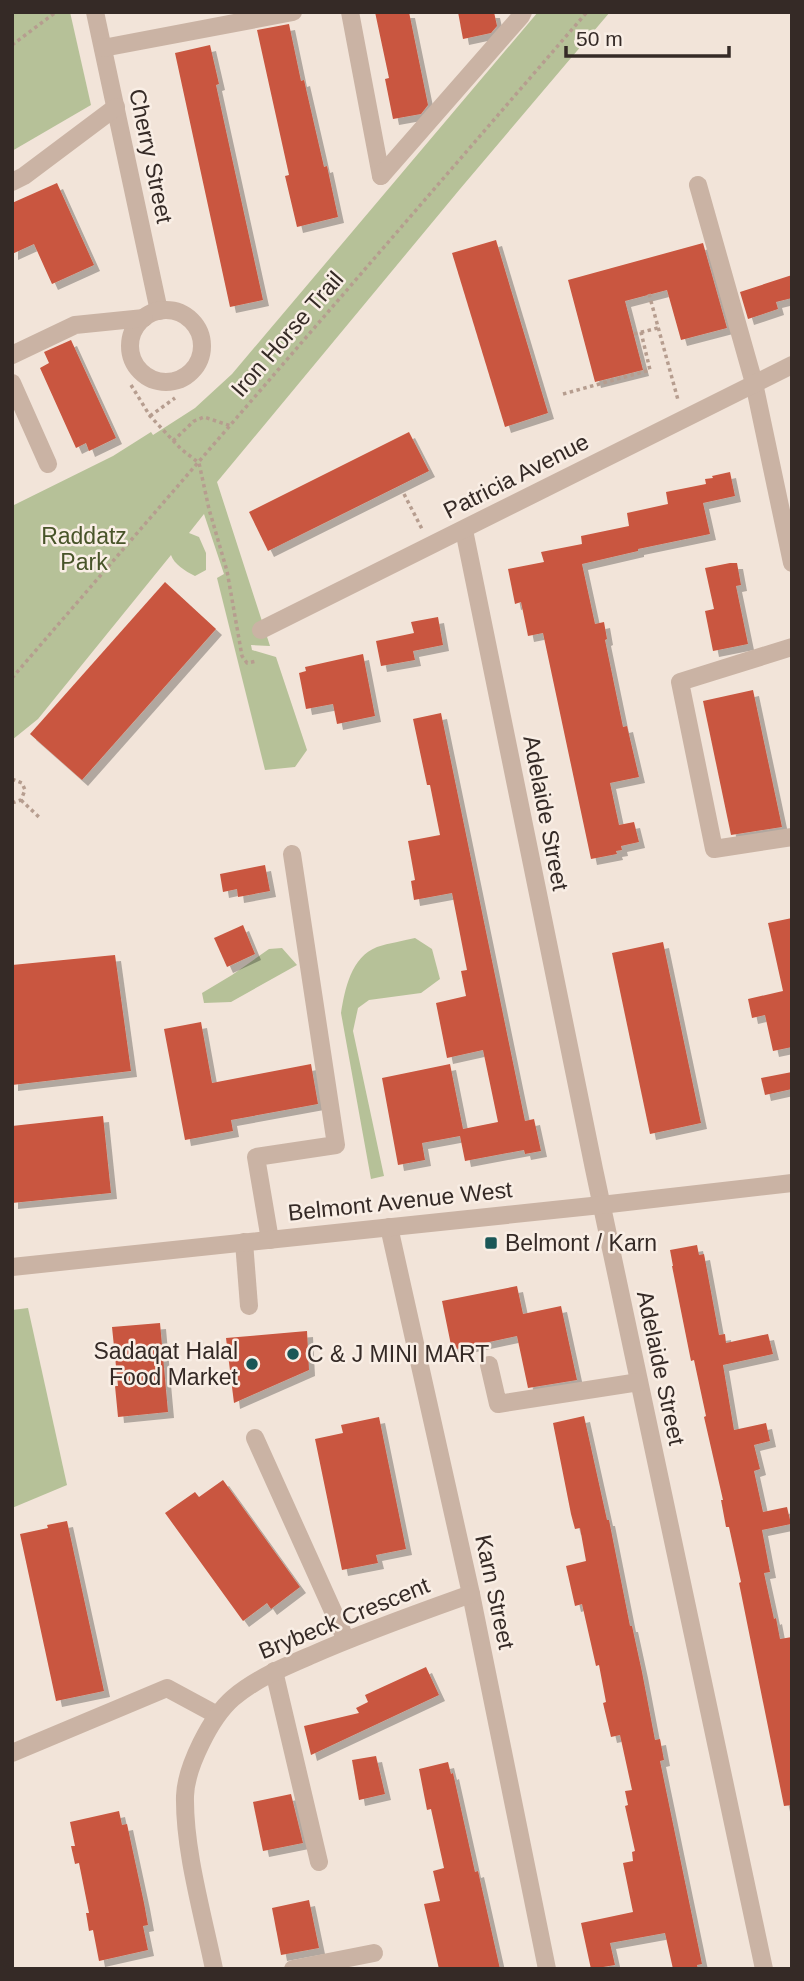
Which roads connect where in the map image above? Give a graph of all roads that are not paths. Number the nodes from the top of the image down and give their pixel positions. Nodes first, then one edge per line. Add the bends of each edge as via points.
1 (95, 12) edge
2 (293, 12) edge
3 (349, 12) edge
4 (523, 12) edge
5 (103, 48) junction
6 (116, 107) junction
7 (12, 182) edge
8 (698, 186) dead end
9 (12, 355) edge
10 (792, 365) edge
11 (12, 383) edge
12 (754, 383) junction
13 (48, 464) dead end
14 (464, 530) junction
15 (792, 563) edge
16 (261, 630) dead end
17 (792, 647) edge
18 (792, 837) edge
19 (292, 854) dead end
20 (792, 1183) edge
21 (601, 1205) junction
22 (388, 1227) junction
23 (270, 1240) junction
24 (244, 1242) junction
25 (12, 1267) edge
26 (249, 1306) dead end
27 (489, 1365) dead end
28 (639, 1382) junction
29 (255, 1438) dead end
30 (471, 1594) junction
31 (346, 1640) junction
32 (274, 1671) junction
33 (217, 1715) junction
34 (12, 1753) edge
35 (320, 1862) dead end
36 (374, 1952) dead end
37 (214, 1969) edge
38 (293, 1969) edge
39 (547, 1969) edge
40 (764, 1969) edge

1 - 5 street, Cherry Street
2 - 5 street
3 - 4 street via 381,176
5 - 6 street, Cherry Street
6 - 7 street
6 - 9 street, Cherry Street via 152,314 75,325
8 - 12 street
10 - 12 street, Patricia Avenue
11 - 13 street
12 - 14 street, Patricia Avenue
12 - 15 street
14 - 16 street, Patricia Avenue
14 - 21 street, Adelaide Street
17 - 18 street via 680,682 714,849
19 - 23 street via 336,1145 256,1157
20 - 21 street, Belmont Avenue West
21 - 22 street, Belmont Avenue West
21 - 28 street, Adelaide Street
22 - 23 street, Belmont Avenue West
22 - 30 street, Karn Street
23 - 24 street, Belmont Avenue West
24 - 25 street, Belmont Avenue West
24 - 26 street
27 - 28 street via 498,1404
28 - 40 street, Adelaide Street
29 - 31 street
30 - 31 street, Brybeck Crescent
30 - 39 street, Karn Street
31 - 32 street, Brybeck Crescent
32 - 33 street, Brybeck Crescent
32 - 35 street
33 - 34 street via 167,1688
33 - 37 street, Brybeck Crescent via 197,1749 185,1793 187,1836
36 - 38 street

